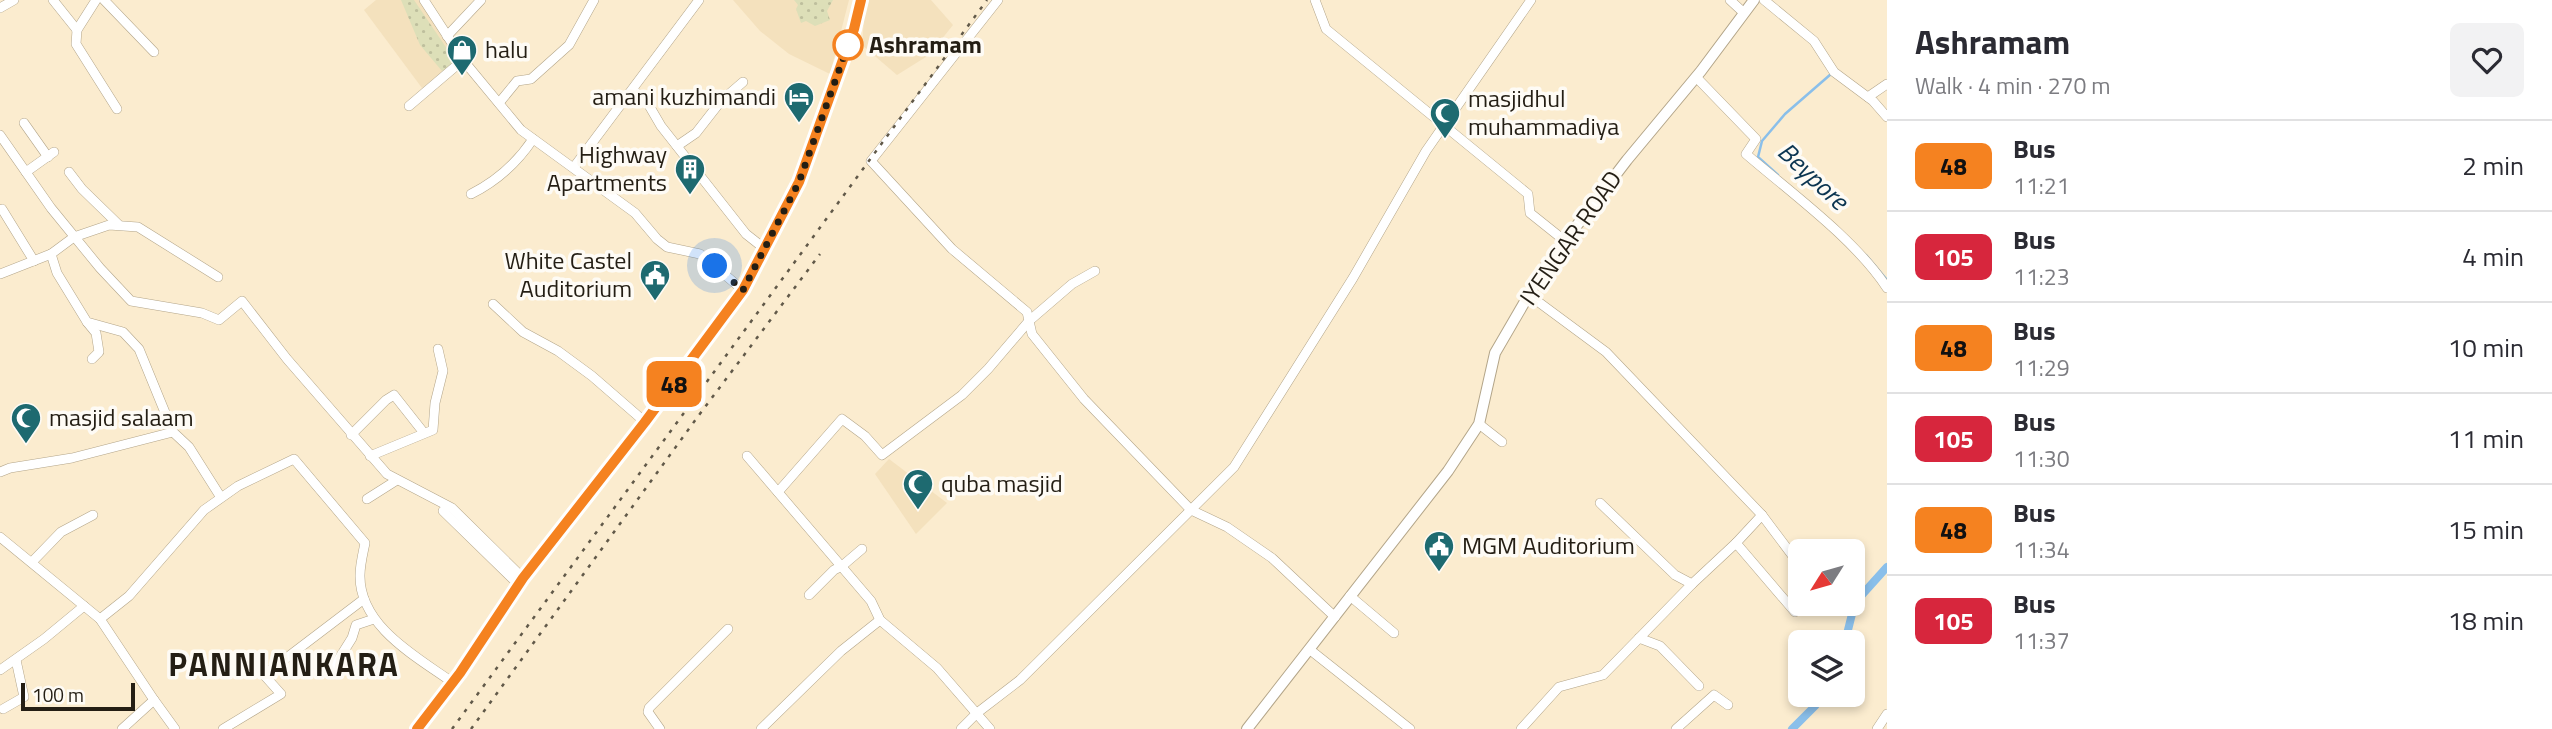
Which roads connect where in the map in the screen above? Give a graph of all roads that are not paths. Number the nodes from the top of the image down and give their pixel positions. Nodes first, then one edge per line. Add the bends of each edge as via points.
1 (14, 0) edge
2 (53, 0) edge
3 (96, 0) edge
4 (104, 0) edge
5 (424, 0) edge
6 (481, 0) edge
7 (699, 0) edge
8 (861, 0) edge
9 (998, 0) edge
10 (1315, 0) edge
11 (1531, 0) edge
12 (1730, 0) edge
13 (1754, 0) edge
14 (1764, 0) edge
15 (590, 2) edge
16 (0, 8) edge
17 (1744, 13) junction
18 (77, 30) junction
19 (447, 36) junction
20 (154, 52) dead end
21 (463, 60) junction
22 (1696, 77) junction
23 (743, 82) dead end
24 (1887, 84) edge
25 (633, 90) junction
26 (1867, 97) junction
27 (499, 103) junction
28 (409, 106) dead end
29 (117, 109) dead end
30 (1887, 117) edge
31 (24, 123) dead end
32 (1444, 125) junction
33 (0, 135) edge
34 (533, 139) junction
35 (677, 146) junction
36 (574, 167) junction
37 (26, 172) junction
38 (69, 172) dead end
39 (471, 194) dead end
40 (2, 209) dead end
41 (118, 224) junction
42 (74, 237) junction
43 (1565, 241) junction
44 (765, 249) junction
45 (51, 254) junction
46 (34, 261) junction
47 (1095, 271) dead end
48 (0, 274) edge
49 (218, 277) dead end
50 (1887, 288) edge
51 (743, 290) junction
52 (1529, 295) junction
53 (493, 304) dead end
54 (87, 321) junction
55 (1029, 321) junction
56 (438, 349) dead end
57 (92, 359) dead end
58 (645, 422) junction
59 (1479, 424) junction
60 (173, 432) junction
61 (424, 433) junction
62 (351, 435) junction
63 (1503, 442) dead end
64 (370, 456) junction
65 (747, 456) dead end
66 (0, 472) edge
67 (397, 480) junction
68 (778, 492) junction
69 (220, 496) junction
70 (367, 499) dead end
71 (1601, 503) dead end
72 (443, 510) dead end
73 (1191, 510) junction
74 (93, 515) dead end
75 (1762, 515) junction
76 (0, 537) edge
77 (1736, 543) junction
78 (862, 550) dead end
79 (1788, 550) edge
80 (32, 562) junction
81 (842, 566) junction
82 (520, 581) junction
83 (1692, 584) junction
84 (809, 595) dead end
85 (1350, 596) junction
86 (364, 598) junction
87 (1788, 604) edge
88 (84, 606) junction
89 (1335, 617) junction
90 (100, 619) junction
91 (374, 619) junction
92 (880, 620) junction
93 (728, 629) dead end
94 (1394, 633) dead end
95 (1639, 638) junction
96 (1309, 649) junction
97 (16, 660) junction
98 (0, 670) edge
99 (332, 670) dead end
100 (452, 682) junction
101 (1699, 686) dead end
102 (154, 701) junction
103 (1728, 705) dead end
104 (3, 709) dead end
105 (977, 713) junction
106 (1887, 714) edge
107 (122, 729) edge
108 (175, 729) edge
109 (223, 729) edge
110 (417, 729) edge
111 (660, 729) edge
112 (761, 729) edge
113 (961, 729) edge
114 (990, 729) edge
115 (1247, 729) edge
116 (1410, 729) edge
117 (1521, 729) edge
118 (1676, 729) edge
119 (1877, 729) edge

1 - 16 street
2 - 18 street
3 - 18 street
4 - 20 street
5 - 19 street
6 - 19 street
7 - 25 street
8 - 44 main road via 799,182
9 - 55 street via 871,161 952,249 1027,313
10 - 32 street via 1326,29
11 - 32 street
12 - 17 street
13 - 17 main road, IYENGAR ROAD
14 - 26 street via 1814,41 1834,72
15 - 27 street via 569,45 531,79 517,81
17 - 22 main road, IYENGAR ROAD
18 - 29 street via 76,44
19 - 21 street
21 - 27 street
21 - 28 street
22 - 43 main road, IYENGAR ROAD
22 - 50 street via 1756,139 1746,154 1822,218
23 - 35 street via 721,101 696,134
24 - 26 street
25 - 35 street via 647,102
25 - 36 street
26 - 30 street
27 - 34 street
31 - 37 street via 51,154
32 - 43 street via 1528,194 1530,213
32 - 73 street via 1234,467
33 - 37 street
34 - 36 street
34 - 39 street via 494,182
35 - 44 street via 746,234
36 - 51 street via 635,213 667,247 700,254
37 - 42 street
38 - 41 street
40 - 46 street
41 - 42 street
41 - 49 street via 138,227
42 - 45 street
42 - 62 street via 131,301 219,320 242,301
43 - 52 main road, IYENGAR ROAD
44 - 51 main road
45 - 46 street
45 - 54 street via 57,273
46 - 48 street
47 - 55 street via 1072,284
51 - 58 main road
52 - 59 main road, IYENGAR ROAD via 1495,353
52 - 75 street via 1606,352
53 - 58 street via 523,332 592,376
54 - 57 street via 96,333 99,352
54 - 60 street via 123,332 139,349
55 - 68 street via 962,395 882,455 842,419
55 - 73 street via 1032,334 1084,399
56 - 61 street via 443,371 433,429
58 - 82 main road
59 - 63 street
59 - 85 main road, IYENGAR ROAD
60 - 66 street
60 - 69 street via 189,447
61 - 62 street via 394,395
61 - 64 street
62 - 64 street
64 - 67 street
65 - 68 street
67 - 70 street
67 - 82 street via 452,508
68 - 81 street
69 - 86 street via 294,459 365,543 360,576
69 - 90 street via 130,596
71 - 83 street via 1675,575
72 - 82 street
73 - 89 street via 1227,527 1272,558
73 - 105 street via 1020,680
74 - 80 street via 61,532
75 - 77 street
75 - 79 street
76 - 80 street
77 - 83 street
77 - 87 street
78 - 81 street
80 - 88 street
81 - 84 street
81 - 92 street via 871,601
82 - 100 main road
83 - 95 street
85 - 89 main road, IYENGAR ROAD
85 - 94 street
86 - 91 street
86 - 109 street via 264,675 281,694
88 - 90 street
88 - 97 street
89 - 96 main road, IYENGAR ROAD
90 - 102 street
91 - 99 street via 356,625
91 - 100 street via 400,645
92 - 105 street via 937,668
92 - 112 street
93 - 111 street via 649,708
95 - 101 street via 1660,646
95 - 117 street via 1603,675 1559,687
96 - 115 main road, IYENGAR ROAD
96 - 116 street
97 - 98 street
97 - 104 street via 24,697
100 - 110 main road
102 - 107 street
102 - 108 street
103 - 118 street via 1714,695
105 - 113 street
105 - 114 street
106 - 119 street

